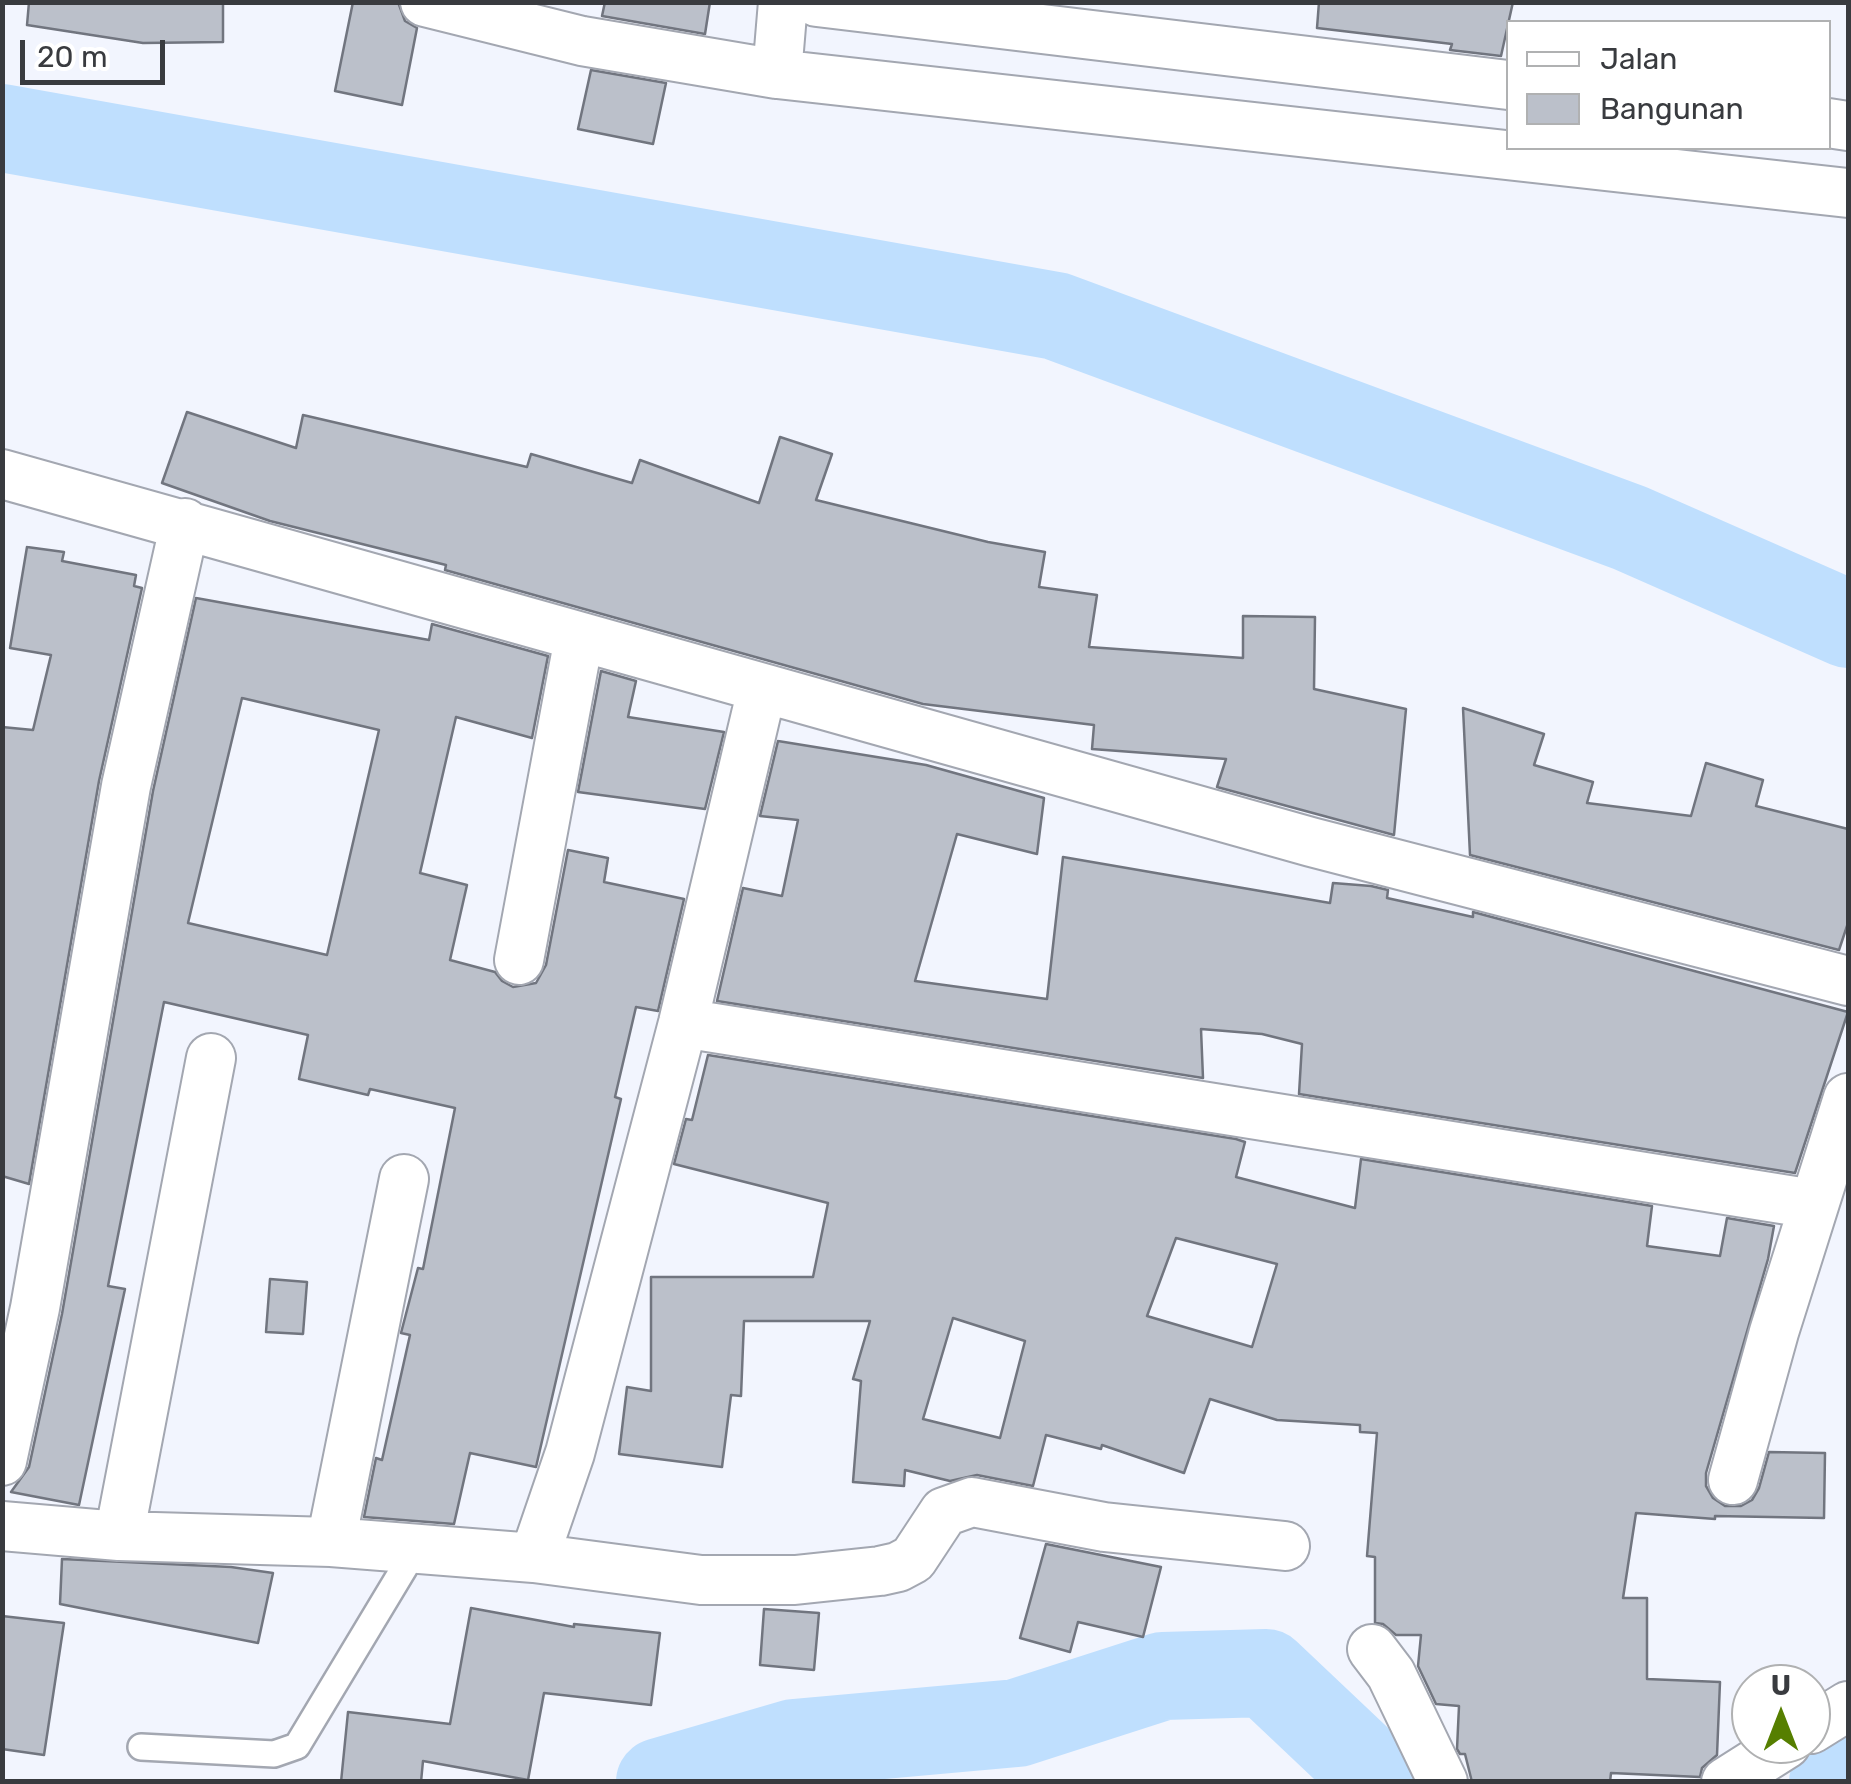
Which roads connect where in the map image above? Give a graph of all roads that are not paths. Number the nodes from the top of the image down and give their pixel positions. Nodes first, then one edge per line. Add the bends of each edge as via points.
1 (425, 2) edge
2 (784, 2) edge
3 (817, 2) edge
4 (777, 74) junction
5 (1506, 85) edge
6 (1848, 193) edge
7 (2, 474) edge
8 (186, 524) junction
9 (579, 638) junction
10 (762, 689) junction
11 (519, 960) dead end
12 (1848, 981) edge
13 (684, 1022) junction
14 (211, 1058) dead end
15 (1848, 1098) edge
16 (404, 1179) dead end
17 (1813, 1204) junction
18 (2, 1461) edge
19 (1733, 1480) dead end
20 (2, 1526) edge
21 (119, 1536) junction
22 (332, 1542) junction
23 (1285, 1546) dead end
24 (415, 1550) junction
25 (534, 1558) junction
26 (1372, 1649) dead end
27 (140, 1748) dead end
28 (1754, 1764) edge
29 (1443, 1782) edge
30 (1726, 1782) edge

1 - 4 street via 582,41
2 - 4 street
3 - 5 street
4 - 6 street
7 - 8 street
8 - 9 street
8 - 18 street via 126,786
9 - 10 street
9 - 11 street
10 - 12 street via 1311,842
10 - 13 street
13 - 17 street
13 - 25 street via 570,1452
14 - 21 street
15 - 17 street
16 - 22 street
17 - 19 street
20 - 21 street
21 - 22 street
22 - 24 street
23 - 25 street via 1104,1527 972,1502 944,1512 913,1559 880,1571 701,1580
24 - 25 street
24 - 27 lane via 297,1746 274,1754
26 - 29 street
28 - 30 street

